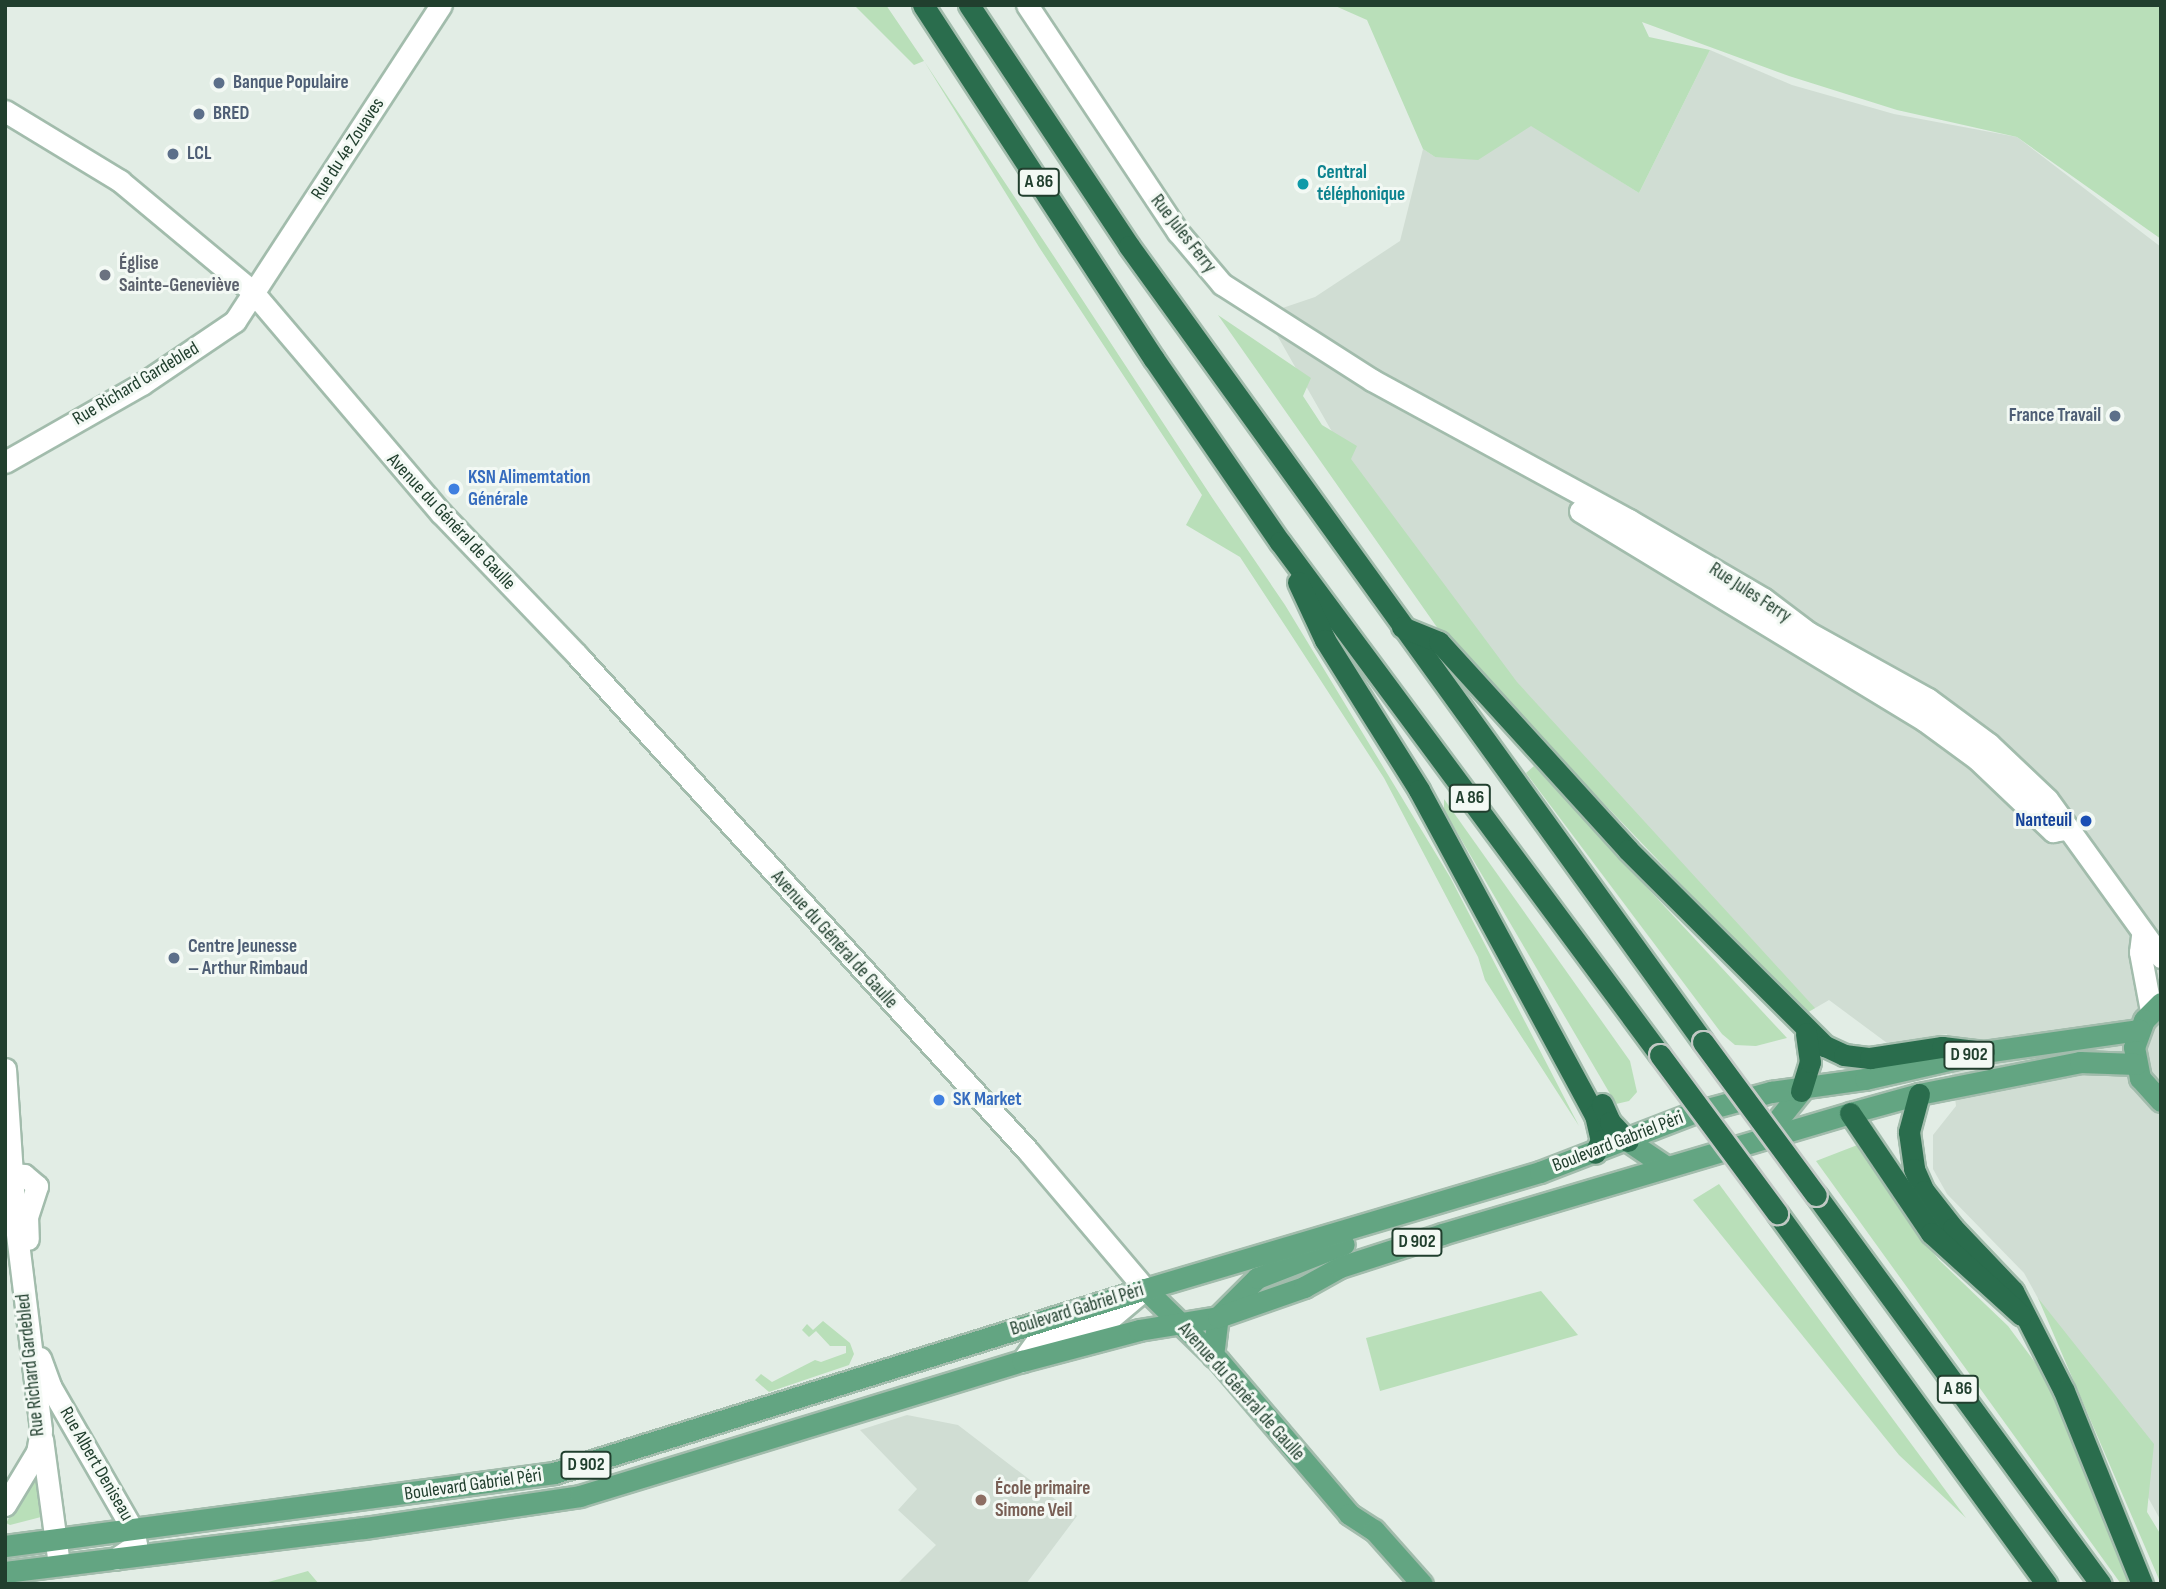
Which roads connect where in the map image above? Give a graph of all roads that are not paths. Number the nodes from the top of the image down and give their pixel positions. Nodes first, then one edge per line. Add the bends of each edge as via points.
1 (441, 5) edge
2 (923, 5) edge
3 (969, 5) edge
4 (1027, 5) edge
5 (5, 111) edge
6 (251, 290) junction
7 (5, 462) edge
8 (1280, 542) junction
9 (1401, 626) junction
10 (2142, 936) junction
11 (1509, 954) junction
12 (2161, 957) edge
13 (2156, 1007) edge
14 (2139, 1030) junction
15 (1806, 1033) junction
16 (1984, 1052) junction
17 (2136, 1065) junction
18 (5, 1069) edge
19 (1801, 1091) junction
20 (1919, 1094) junction
21 (2155, 1095) edge
22 (2161, 1108) edge
23 (1850, 1113) junction
24 (1764, 1137) junction
25 (1628, 1141) junction
26 (1595, 1153) junction
27 (1665, 1166) junction
28 (12, 1174) junction
29 (1492, 1186) junction
30 (1145, 1289) junction
31 (1218, 1317) junction
32 (2028, 1320) junction
33 (1180, 1323) junction
34 (1213, 1356) junction
35 (40, 1359) joint
36 (1022, 1362) junction
37 (41, 1430) junction
38 (5, 1505) edge
39 (134, 1531) junction
40 (54, 1541) junction
41 (5, 1546) edge
42 (115, 1559) junction
43 (59, 1565) junction
44 (5, 1572) edge
45 (1422, 1584) edge
46 (2047, 1584) edge
47 (2101, 1584) edge
48 (2142, 1584) edge

1 - 6 main road, Rue du 4e Zouaves
2 - 8 highway, A 86 via 1154,359
3 - 9 highway, A 86 via 1129,246
4 - 10 main road, Rue Jules Ferry via 1170,221 1223,284 1402,398 1629,520 1764,599 1809,633 1928,699 2017,770 2065,819 2066,829
5 - 6 main road, Avenue du Général de Gaulle via 120,181
6 - 7 main road, Rue Richard Gardebled via 235,321 198,347
6 - 30 main road, Avenue du Général de Gaulle via 441,513 577,655 1028,1151
8 - 11 highway via 1325,640 1419,790
8 - 46 highway, A 86, bridge
9 - 15 highway via 1439,642 1628,850
9 - 47 highway, A 86, bridge
10 - 12 main road, Rue Jules Ferry
10 - 13 main road via 2140,953
11 - 25 highway via 1541,995 1610,1122
11 - 26 highway via 1530,1002 1595,1115 1601,1140
13 - 14 main road
14 - 16 main road, Boulevard Gabriel Péri / D 902
14 - 17 main road
15 - 16 highway via 1844,1055 1870,1058 1942,1047
15 - 19 highway via 1810,1062
16 - 19 main road, Boulevard Gabriel Péri / D 902
17 - 20 main road, Boulevard Gabriel Péri / D 902 via 2080,1062
17 - 21 main road
18 - 28 main road, Rue Richard Gardebled
19 - 23 main road
19 - 24 main road
19 - 25 main road, Boulevard Gabriel Péri / D 902 via 1771,1092 1693,1113
20 - 23 main road, Boulevard Gabriel Péri / D 902
20 - 32 highway via 1910,1119 1909,1147 1924,1191 2013,1291
21 - 22 main road
23 - 24 main road, Boulevard Gabriel Péri / D 902
23 - 32 highway via 1931,1233
24 - 27 main road, Boulevard Gabriel Péri / D 902
25 - 26 main road, Boulevard Gabriel Péri / D 902
25 - 27 main road
26 - 29 main road, Boulevard Gabriel Péri / D 902
27 - 31 main road, Boulevard Gabriel Péri / D 902 via 1340,1267 1304,1287
28 - 35 main road, Rue Richard Gardebled via 24,1175 37,1186 26,1222
28 - 37 main road, Rue Richard Gardebled
29 - 30 main road, Boulevard Gabriel Péri / D 902
29 - 31 main road via 1461,1205 1257,1278
30 - 33 main road, Avenue du Général de Gaulle
30 - 36 main road via 1108,1320 1036,1342
30 - 39 main road, Boulevard Gabriel Péri / D 902 via 554,1473
31 - 33 main road, Boulevard Gabriel Péri / D 902
31 - 34 main road
32 - 48 highway via 2064,1391
33 - 34 main road, Avenue du Général de Gaulle
33 - 36 main road, Boulevard Gabriel Péri / D 902
34 - 45 main road, Avenue du Général de Gaulle via 1349,1514 1374,1530
35 - 39 main road, Rue Albert Deniseau via 50,1386
36 - 42 main road, Boulevard Gabriel Péri / D 902 via 580,1496
37 - 38 main road, Rue Richard Gardebled via 37,1452
37 - 40 main road
39 - 40 main road, Boulevard Gabriel Péri / D 902
39 - 42 main road via 136,1545
40 - 41 main road, Boulevard Gabriel Péri / D 902
40 - 43 main road
42 - 43 main road, Boulevard Gabriel Péri / D 902
43 - 44 main road, Boulevard Gabriel Péri / D 902

